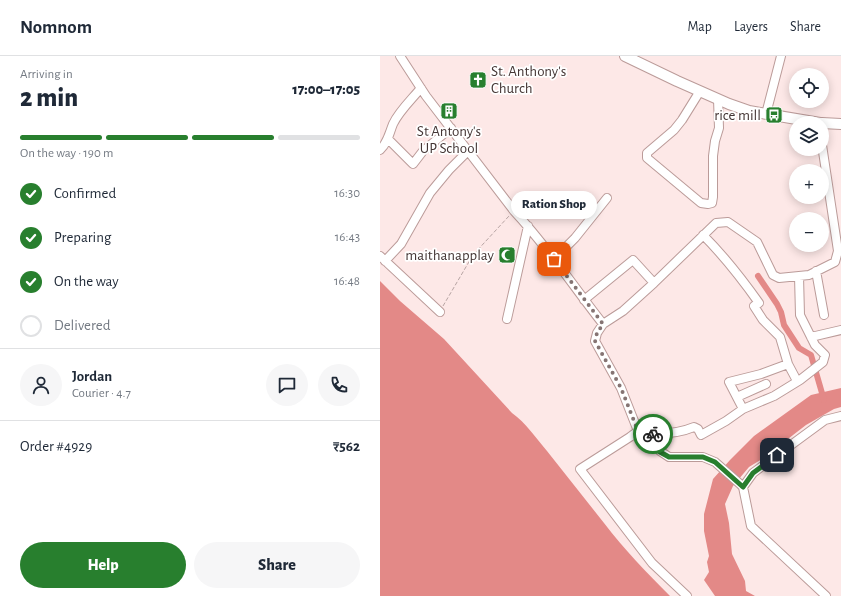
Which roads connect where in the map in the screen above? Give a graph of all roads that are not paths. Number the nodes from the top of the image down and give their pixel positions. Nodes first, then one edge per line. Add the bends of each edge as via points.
1 (400, 56) edge
2 (625, 56) edge
3 (781, 56) edge
4 (421, 88) junction
5 (700, 91) junction
6 (718, 99) junction
7 (766, 114) junction
8 (789, 118) edge
9 (829, 123) edge
10 (841, 124) edge
11 (451, 128) junction
12 (388, 139) junction
13 (380, 150) edge
14 (468, 151) junction
15 (824, 156) edge
16 (608, 198) dead end
17 (528, 226) junction
18 (838, 232) edge
19 (703, 235) junction
20 (383, 258) edge
21 (554, 259) junction
22 (816, 271) junction
23 (799, 276) junction
24 (654, 284) junction
25 (584, 300) junction
26 (440, 312) road end
27 (824, 315) dead end
28 (507, 319) dead end
29 (603, 324) junction
30 (841, 330) edge
31 (811, 337) junction
32 (788, 364) junction
33 (761, 374) junction
34 (800, 380) junction
35 (766, 384) junction
36 (737, 397) junction
37 (772, 397) junction
38 (744, 409) junction
39 (841, 416) edge
40 (638, 431) junction
41 (653, 434) junction
42 (742, 486) junction
43 (687, 596) edge
44 (826, 596) edge

1 - 4 street
2 - 5 main road
3 - 7 street
4 - 11 street
4 - 12 street via 399,114
5 - 6 main road
5 - 6 street via 682,120 648,153 648,158 701,203 708,204 712,203 713,197 713,156 719,128
6 - 7 main road via 749,111
7 - 8 main road
9 - 10 main road
11 - 12 street via 423,151 412,164
11 - 14 street
12 - 13 street
14 - 17 street
14 - 20 street via 430,194 401,244
15 - 18 street
16 - 21 street
17 - 21 street
17 - 28 street
18 - 22 street via 835,262
19 - 23 street via 716,223 728,222 757,242 773,275 779,278
19 - 24 street
19 - 32 street via 740,276 759,304 754,306 755,309 780,338
20 - 26 street
21 - 25 street
22 - 23 street
22 - 27 street
23 - 31 street via 800,314
24 - 25 street via 633,260
24 - 29 street via 623,311
25 - 29 street
29 - 40 street via 595,341 621,388
30 - 31 street
31 - 34 street via 825,355 823,362
32 - 33 street
32 - 34 street via 796,379
33 - 35 street
33 - 36 street via 729,382
34 - 37 street
35 - 36 street
35 - 37 street
36 - 38 street
37 - 38 street
38 - 41 street via 701,435 694,427 667,434
39 - 42 street via 825,420 753,473
40 - 41 street
40 - 43 street via 580,469 647,558
41 - 42 street via 660,452 669,457 703,457 715,462
42 - 44 street via 751,526

